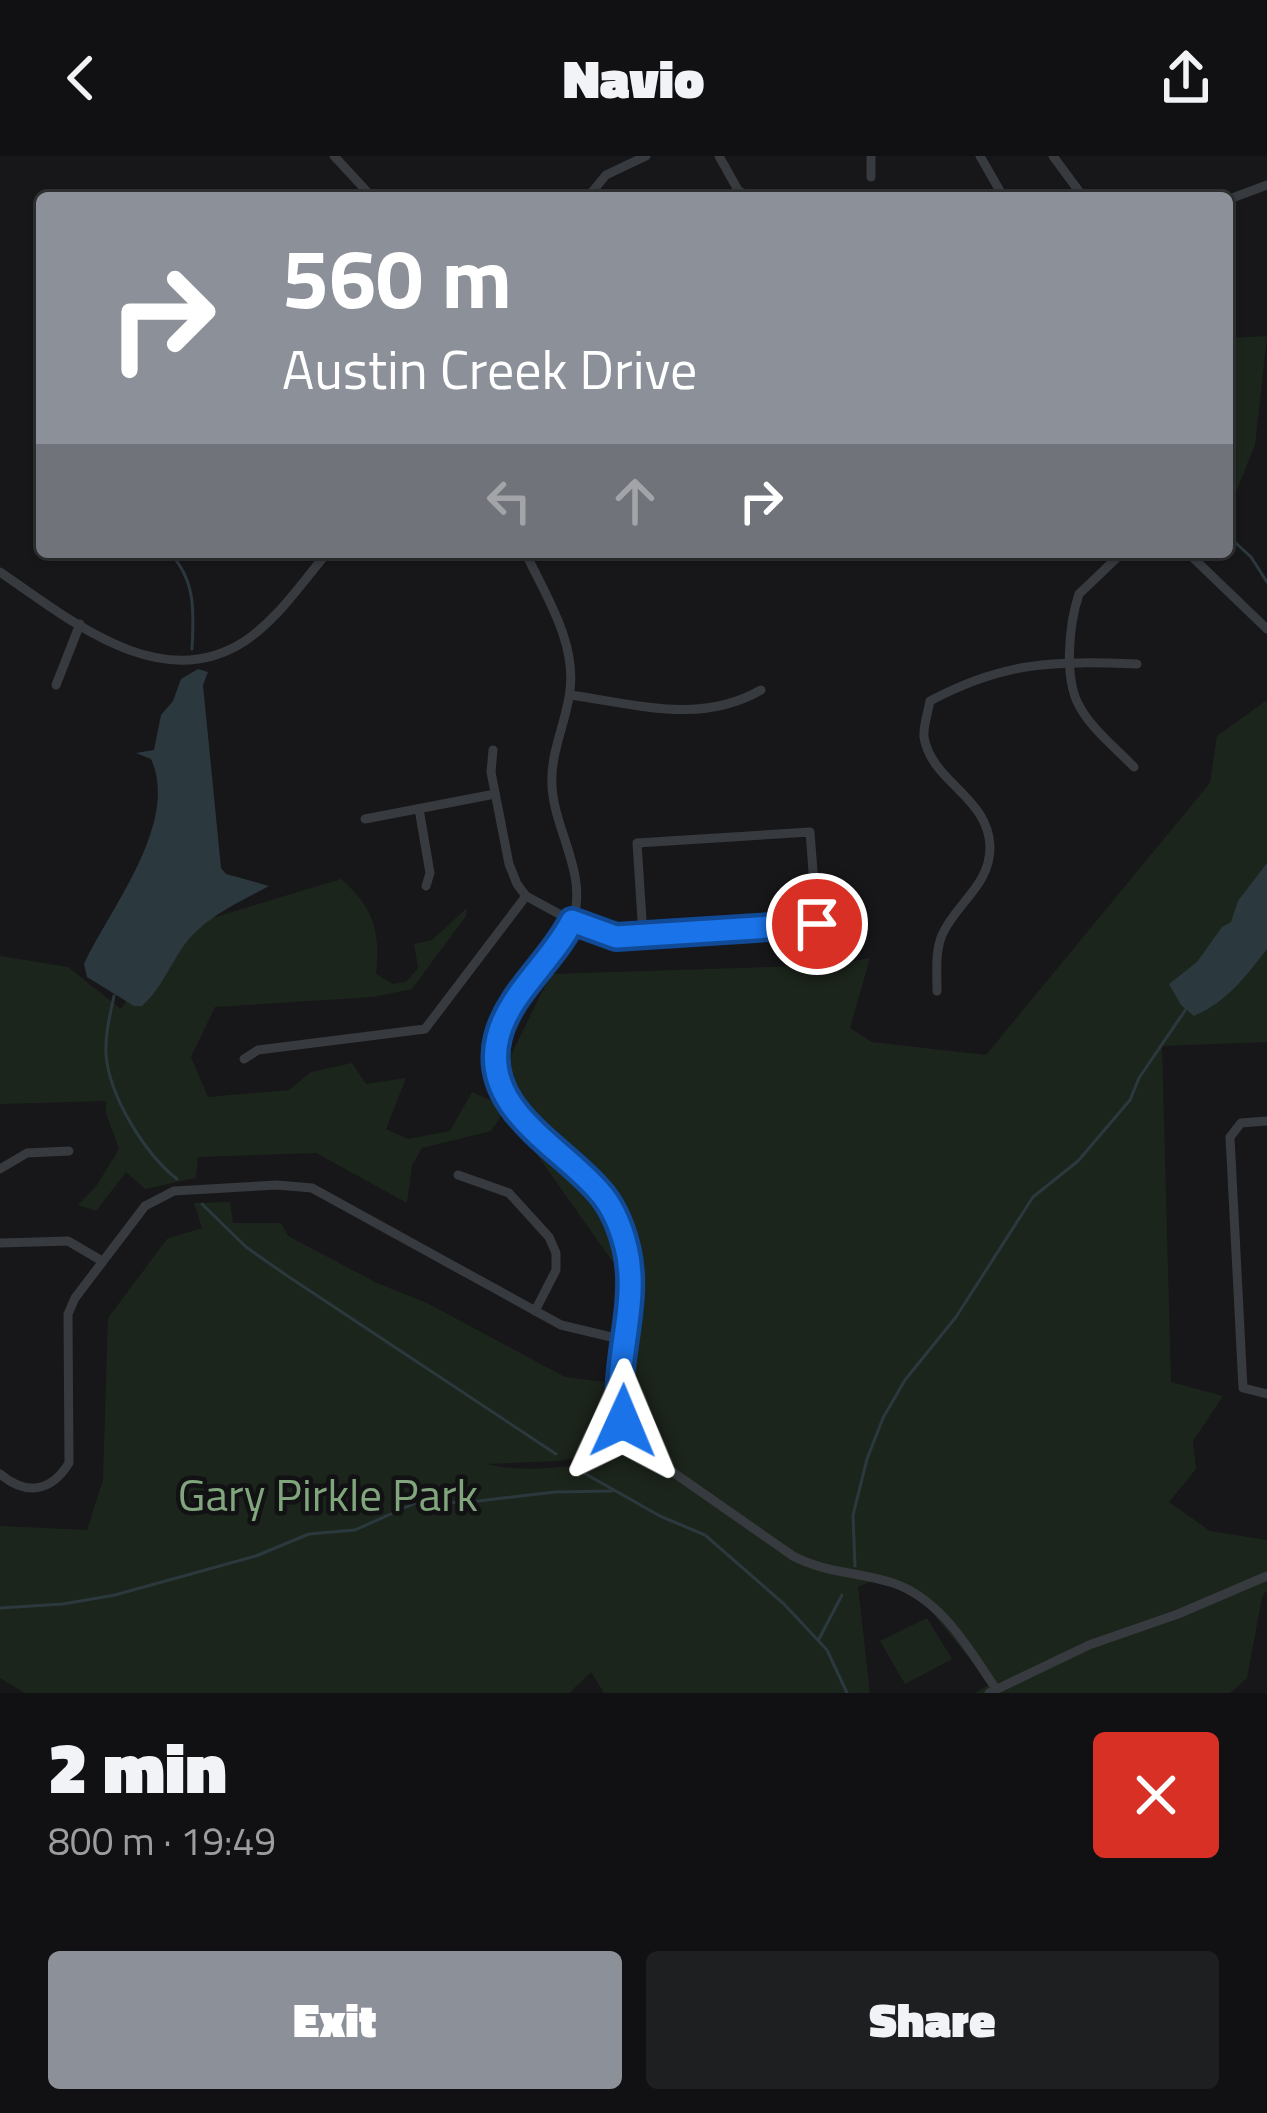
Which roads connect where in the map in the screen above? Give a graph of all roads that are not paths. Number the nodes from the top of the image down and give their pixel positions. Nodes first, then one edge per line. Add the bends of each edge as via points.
1 (334, 156) edge
2 (646, 156) edge
3 (719, 156) edge
4 (871, 156) edge
5 (980, 156) edge
6 (1053, 156) edge
7 (872, 176) dead end
8 (1267, 185) edge
9 (367, 192) edge
10 (592, 192) edge
11 (742, 192) edge
12 (1001, 192) edge
13 (1080, 192) edge
14 (1233, 198) edge
15 (323, 558) edge
16 (528, 558) edge
17 (1117, 558) edge
18 (1192, 558) edge
19 (0, 572) edge
20 (80, 624) junction
21 (1267, 629) edge
22 (1072, 661) junction
23 (1137, 664) dead end
24 (56, 685) dead end
25 (761, 690) dead end
26 (570, 695) junction
27 (493, 750) dead end
28 (1134, 767) dead end
29 (495, 794) junction
30 (419, 809) junction
31 (365, 819) dead end
32 (426, 886) dead end
33 (526, 896) junction
34 (572, 921) junction
35 (643, 935) junction
36 (937, 991) dead end
37 (244, 1059) dead end
38 (1267, 1121) edge
39 (68, 1151) dead end
40 (0, 1168) edge
41 (458, 1175) dead end
42 (0, 1243) edge
43 (103, 1261) junction
44 (535, 1311) junction
45 (628, 1341) junction
46 (1267, 1394) edge
47 (0, 1474) edge
48 (1267, 1576) edge
49 (992, 1691) edge

1 - 9 street
2 - 10 street via 606,175
3 - 11 street
4 - 7 street
5 - 12 street
6 - 13 street
8 - 14 street
15 - 20 street via 267,622 220,652 148,657
16 - 26 street via 565,641
17 - 22 street via 1079,594
18 - 21 street
19 - 20 street
20 - 24 street
22 - 23 street
22 - 28 street via 1082,712
22 - 36 street via 971,679 930,700 928,753 976,805 990,847 983,878 944,930
25 - 26 street via 709,710
26 - 34 street via 551,787 576,882
27 - 29 street
29 - 30 street
29 - 33 street via 509,864
30 - 31 street
30 - 32 street
33 - 34 street
33 - 37 street via 432,1024 258,1050
34 - 35 street via 616,937
34 - 45 street via 508,1014 496,1070 517,1113 615,1216 631,1270
35 - 35 street via 817,924 811,832 637,843
38 - 46 street via 1241,1124 1230,1138 1243,1388
39 - 40 street via 26,1154
41 - 44 street via 509,1192 549,1237 556,1270
42 - 43 street via 68,1241
43 - 44 street via 145,1206 174,1191 302,1186
43 - 47 street via 75,1298 66,1329 69,1463 50,1486 32,1489
44 - 45 street via 585,1334
45 - 49 street via 618,1402 631,1434 654,1459 813,1567 916,1593 941,1612
48 - 49 street

